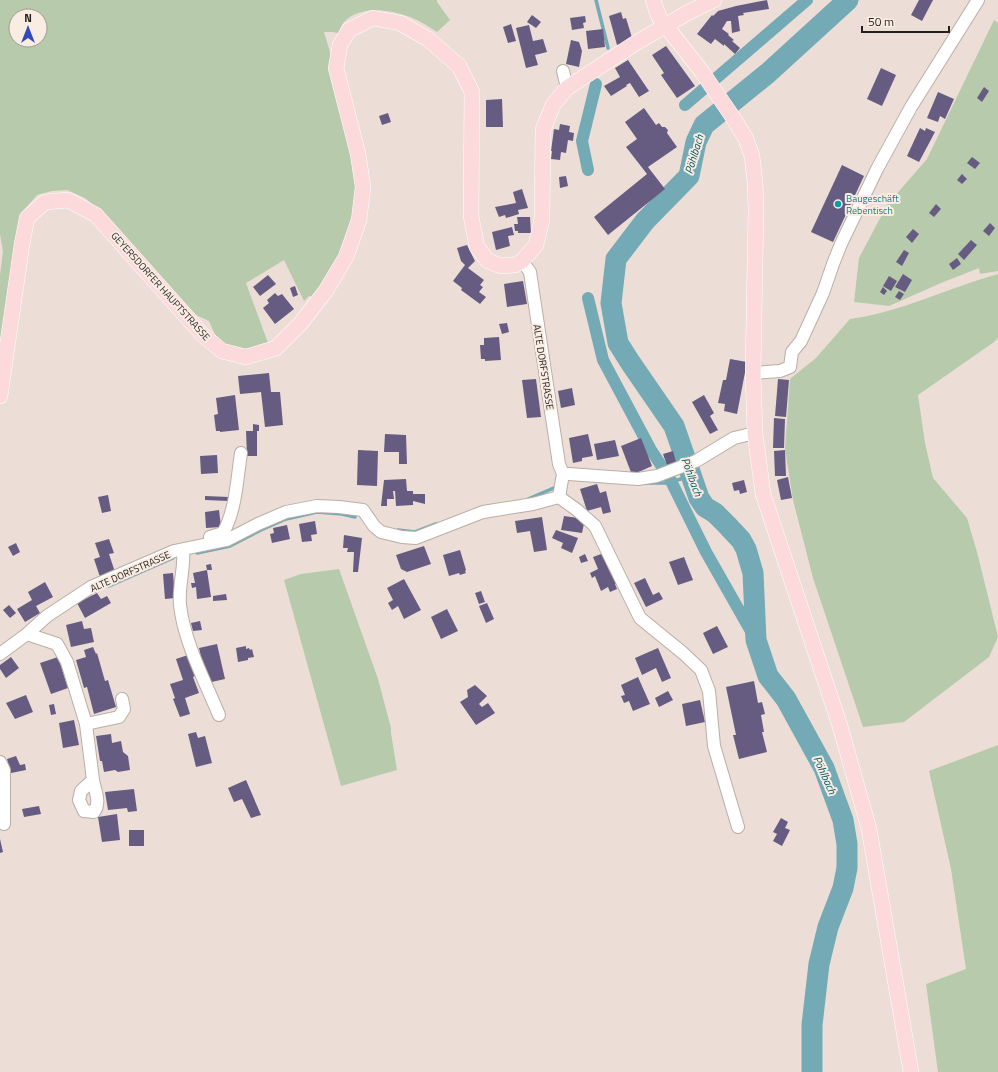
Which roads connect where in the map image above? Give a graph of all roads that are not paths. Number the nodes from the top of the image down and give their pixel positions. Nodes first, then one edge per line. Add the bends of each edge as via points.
1 (653, 0) edge
2 (714, 0) edge
3 (978, 0) edge
4 (666, 26) junction
5 (563, 71) dead end
6 (567, 88) junction
7 (522, 261) junction
8 (753, 373) junction
9 (0, 396) edge
10 (755, 433) junction
11 (241, 453) dead end
12 (563, 474) junction
13 (559, 497) junction
14 (186, 549) junction
15 (27, 634) junction
16 (0, 654) edge
17 (122, 699) dead end
18 (220, 715) dead end
19 (86, 724) junction
20 (0, 762) edge
21 (93, 780) dead end
22 (4, 824) dead end
23 (738, 827) dead end
24 (911, 1072) edge

1 - 4 main road via 659,17
2 - 4 main road
3 - 8 street via 911,107 881,162 833,264 801,341 792,352 790,367 780,371
4 - 6 main road
4 - 8 main road via 732,116 746,139 752,156 755,182
5 - 6 street
6 - 7 main road via 553,105 543,130 542,219 536,245
7 - 9 main road, GEYERSDORFER HAUPTSTRASSE via 515,265 501,266 488,261 477,247 471,216 472,92 459,66 428,39 400,23 373,18 349,30 340,45 336,68 358,154 363,186 360,220 346,257 325,292 300,324 276,348 246,357 222,351 202,334 96,215 68,200 46,202 27,218
7 - 12 street, ALTE DORFSTRASSE via 530,272 559,464
8 - 10 main road
10 - 12 street via 734,438 696,462 660,475 638,479
10 - 24 main road via 763,494 840,726 868,829
11 - 14 street via 230,522 223,533
12 - 13 street, ALTE DORFSTRASSE
13 - 14 street, ALTE DORFSTRASSE via 534,504 483,512 416,538 381,532 363,510 316,506 286,512 227,540
13 - 23 street via 596,526 640,618 700,670 709,691 714,746
14 - 15 street, ALTE DORFSTRASSE via 174,551 91,587 47,616
14 - 18 street via 181,575 180,604 184,629
15 - 16 street, ALTE DORFSTRASSE
15 - 19 street via 57,644 67,662
17 - 19 street via 124,709 119,717
19 - 21 street
20 - 22 street via 4,770

